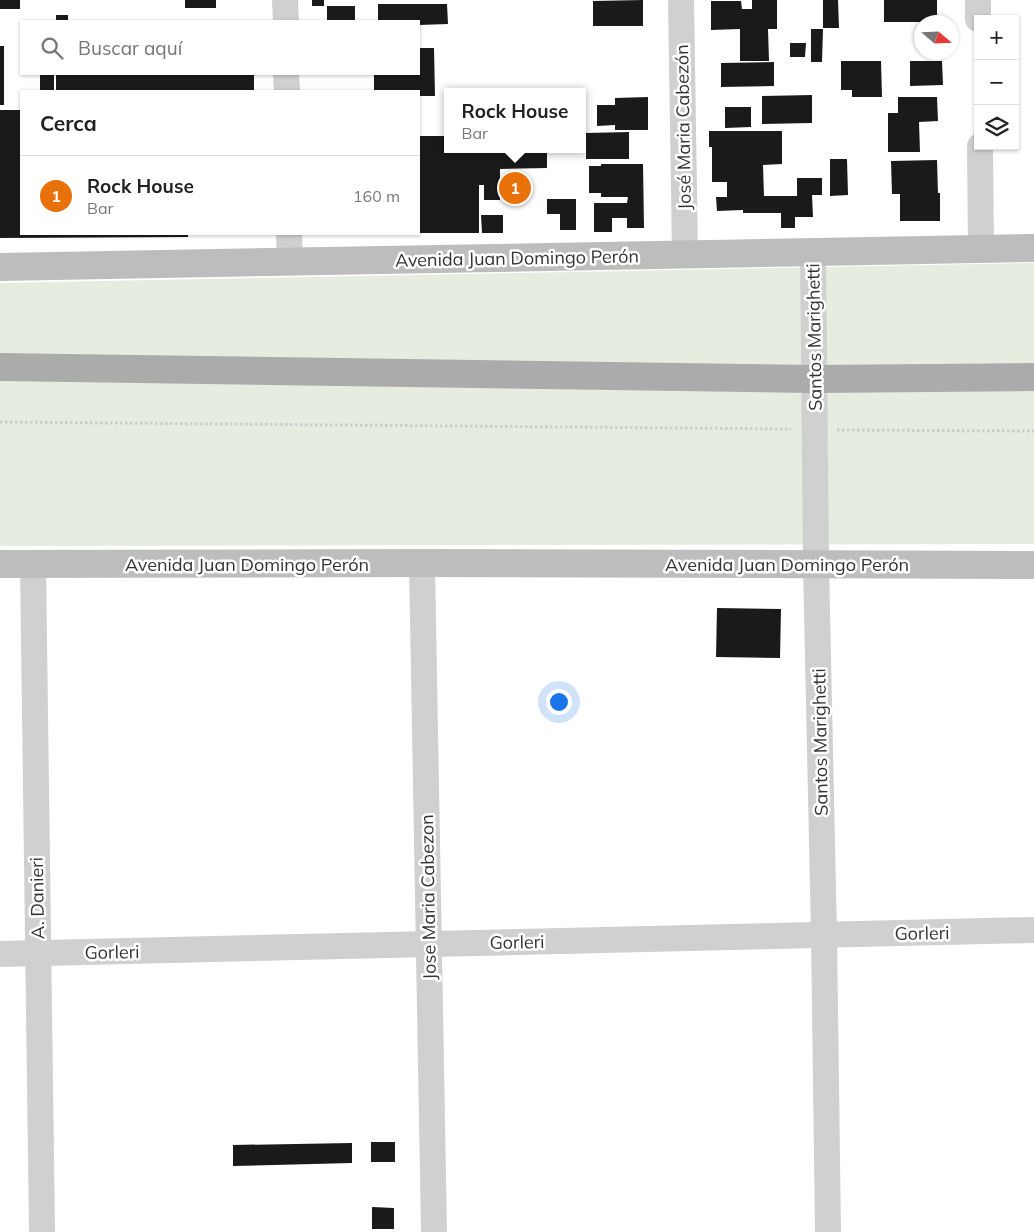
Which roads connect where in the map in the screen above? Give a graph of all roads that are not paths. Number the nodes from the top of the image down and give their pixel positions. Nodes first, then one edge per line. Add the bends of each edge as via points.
1 (285, 0) edge
2 (681, 0) edge
3 (978, 0) edge
4 (978, 15) edge
5 (286, 20) edge
6 (286, 75) edge
7 (287, 90) edge
8 (980, 150) edge
9 (289, 235) edge
10 (1034, 248) edge
11 (982, 249) junction
12 (813, 252) junction
13 (685, 254) junction
14 (290, 262) junction
15 (0, 267) edge
16 (0, 367) edge
17 (1034, 377) edge
18 (815, 379) junction
19 (422, 563) junction
20 (0, 564) edge
21 (33, 564) junction
22 (816, 564) junction
23 (1034, 564) edge
24 (1034, 930) edge
25 (824, 935) junction
26 (429, 944) junction
27 (38, 953) junction
28 (0, 954) edge
29 (42, 1232) edge
30 (434, 1232) edge
31 (828, 1232) edge

1 - 5 street
2 - 13 street, José Maria Cabezón
3 - 4 street
6 - 7 street
8 - 11 street
9 - 14 street
10 - 11 main road, Avenida Juan Domingo Perón
11 - 12 main road, Avenida Juan Domingo Perón
12 - 13 main road, Avenida Juan Domingo Perón
12 - 18 street, Santos Marighetti
13 - 14 main road, Avenida Juan Domingo Perón
14 - 15 main road, Avenida Juan Domingo Perón
16 - 18 main road
17 - 18 main road
18 - 22 street, Santos Marighetti
19 - 21 main road, Avenida Juan Domingo Perón
19 - 22 main road, Avenida Juan Domingo Perón
19 - 26 street, Jose Maria Cabezon
20 - 21 main road, Avenida Juan Domingo Perón
21 - 27 street, A. Danieri
22 - 23 main road, Avenida Juan Domingo Perón
22 - 25 street, Santos Marighetti
24 - 25 street, Gorleri
25 - 26 street, Gorleri
25 - 31 street, Santos Marighetti
26 - 27 street, Gorleri
26 - 30 street, Jose Maria Cabezon
27 - 28 street, Gorleri
27 - 29 street, A. Danieri

